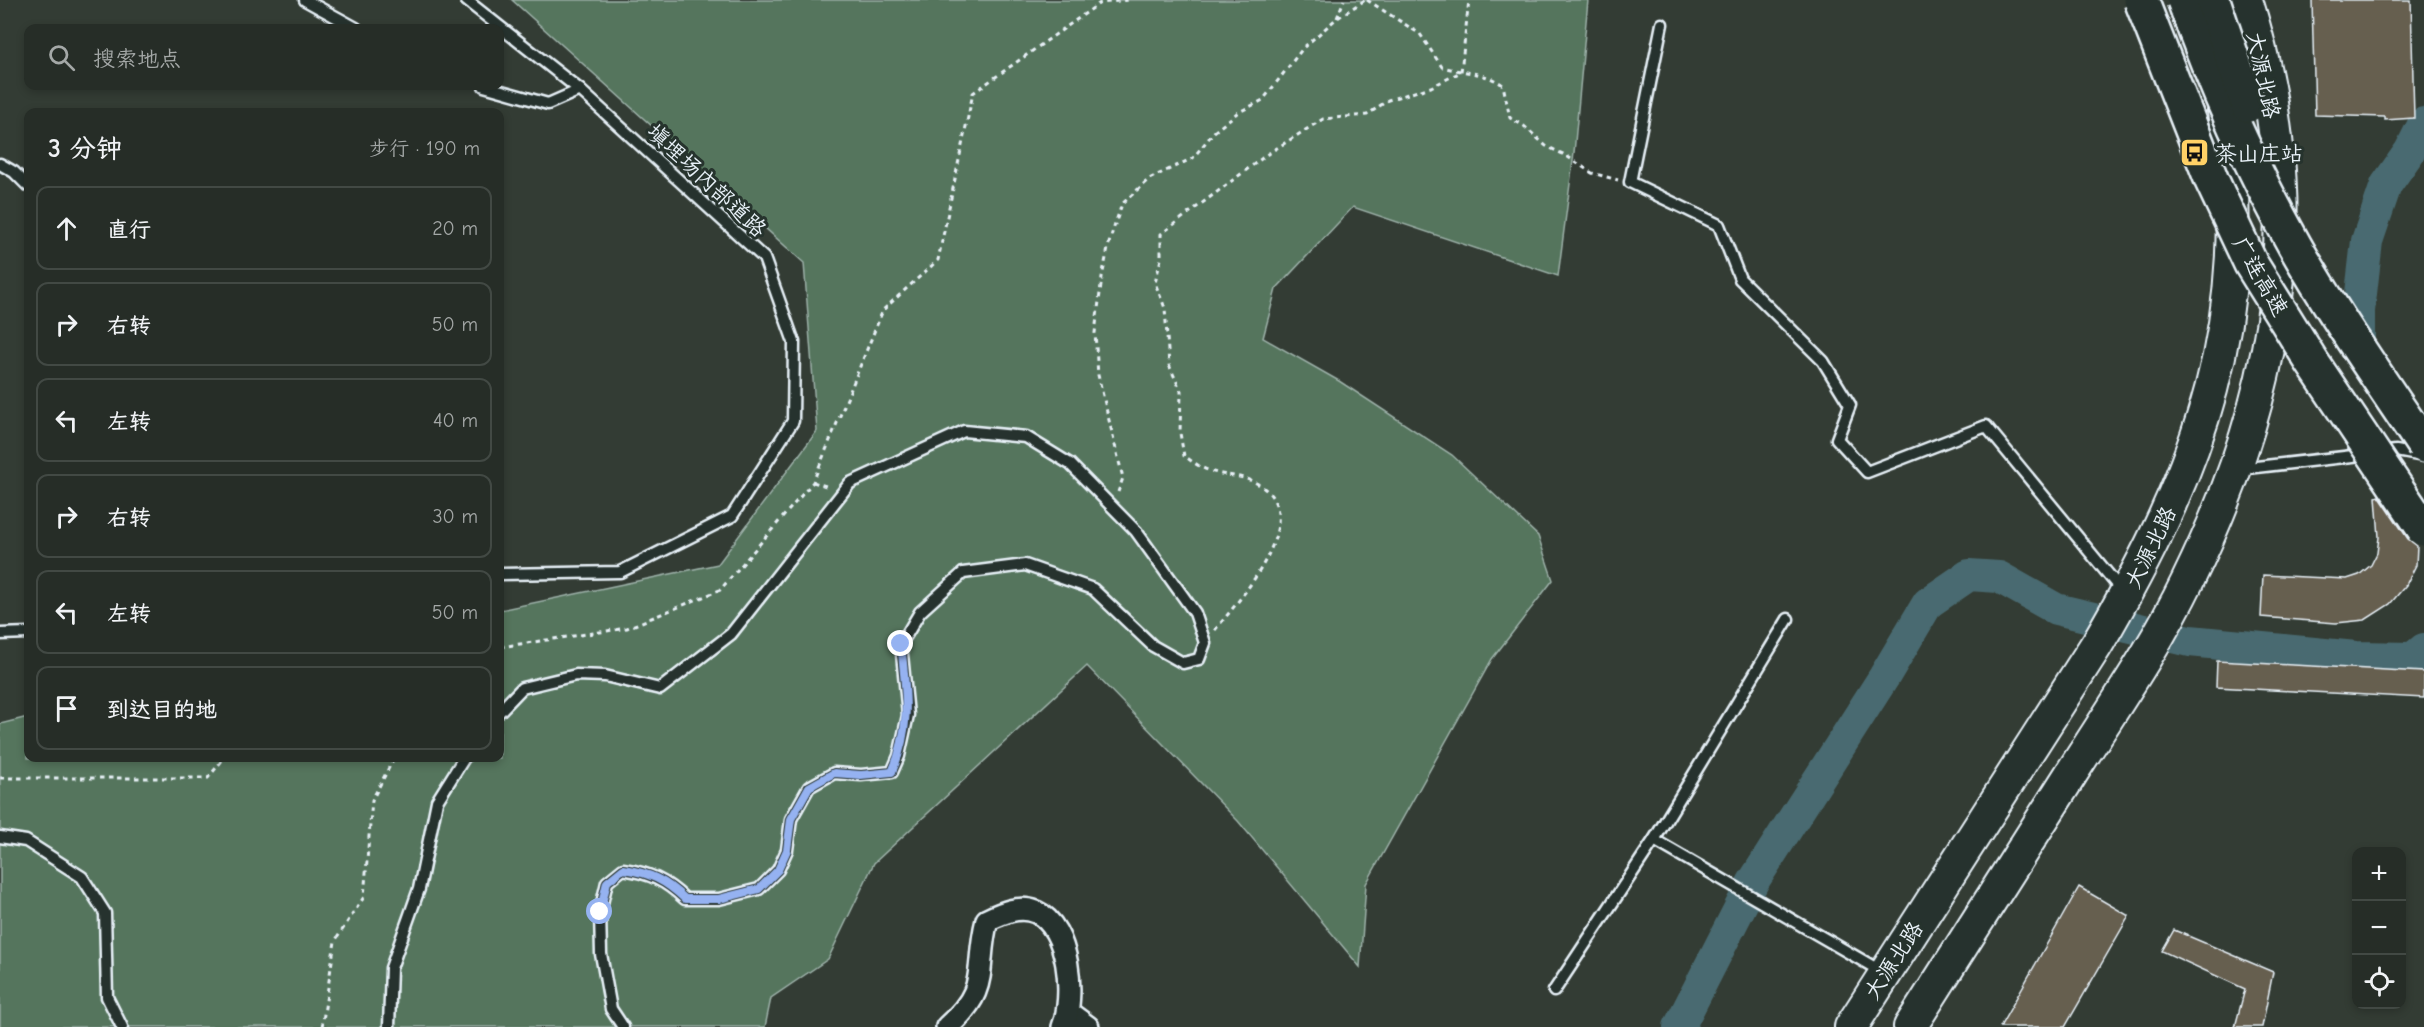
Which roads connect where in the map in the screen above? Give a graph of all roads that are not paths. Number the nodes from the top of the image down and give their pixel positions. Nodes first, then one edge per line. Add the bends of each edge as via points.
1 (305, 0) edge
2 (466, 0) edge
3 (2141, 0) edge
4 (2155, 0) edge
5 (2184, 0) edge
6 (2195, 0) edge
7 (2213, 0) edge
8 (2246, 0) edge
9 (349, 24) edge
10 (496, 24) edge
11 (1662, 24) dead end
12 (504, 30) edge
13 (498, 90) edge
14 (580, 90) junction
15 (0, 164) edge
16 (24, 182) edge
17 (2424, 436) edge
18 (2424, 446) edge
19 (2424, 456) edge
20 (2236, 469) junction
21 (2424, 493) edge
22 (2424, 529) edge
23 (504, 574) edge
24 (2123, 600) junction
25 (1788, 619) dead end
26 (24, 633) edge
27 (0, 634) edge
28 (504, 707) edge
29 (461, 762) edge
30 (0, 837) edge
31 (1654, 840) junction
32 (1884, 973) junction
33 (1554, 991) dead end
34 (1858, 1014) edge
35 (1066, 1020) edge
36 (122, 1027) edge
37 (389, 1027) edge
38 (623, 1027) edge
39 (947, 1027) edge
40 (1088, 1027) edge
41 (1905, 1027) edge
42 (1910, 1027) edge

1 - 9 lane
2 - 10 lane, 填埋场内部道路
3 - 22 highway, 广连高速, bridge via 2212,182 2251,264
4 - 21 highway via 2247,227
5 - 18 highway, 广连高速, bridge via 2239,135 2295,246
6 - 24 main road, 大源北路 via 2215,67 2228,136 2234,242 2230,288 2211,396 2193,452 2171,506
7 - 17 highway, bridge via 2293,220 2397,399
8 - 20 main road, 大源北路 via 2259,43 2276,139 2281,245 2271,342
11 - 24 lane via 1630,182 1719,225 1740,279 1823,362 1850,405 1837,439 1867,472 1986,426
12 - 14 lane, 填埋场内部道路
13 - 14 lane via 548,104
14 - 23 lane, 填埋场内部道路 via 764,258 794,342 793,421 732,516 620,572
15 - 16 lane
19 - 20 lane via 2396,451
20 - 42 main road, 大源北路 via 2166,621
24 - 32 main road, 大源北路
25 - 31 lane
26 - 27 lane
28 - 38 lane via 522,688 576,675 605,676 660,689 731,634 850,483 964,431 1026,437 1070,464 1136,531 1195,613 1205,643 1199,659 1183,663 1153,646 1093,589 1025,565 963,573 920,612 901,644 908,715 892,772 834,773 809,787 791,819 787,850 778,870 759,889 719,899 685,899 667,882 648,873 623,869 607,882 600,912 601,954 611,1009
29 - 37 lane via 437,801 419,889 390,968
30 - 36 lane via 26,841 82,877 105,913 107,997
31 - 32 lane
31 - 33 lane
32 - 34 main road, 大源北路
34 - 41 main road
35 - 39 street via 1068,967 1056,931 1036,912 1010,909 987,920 982,971 972,1002
35 - 40 street

